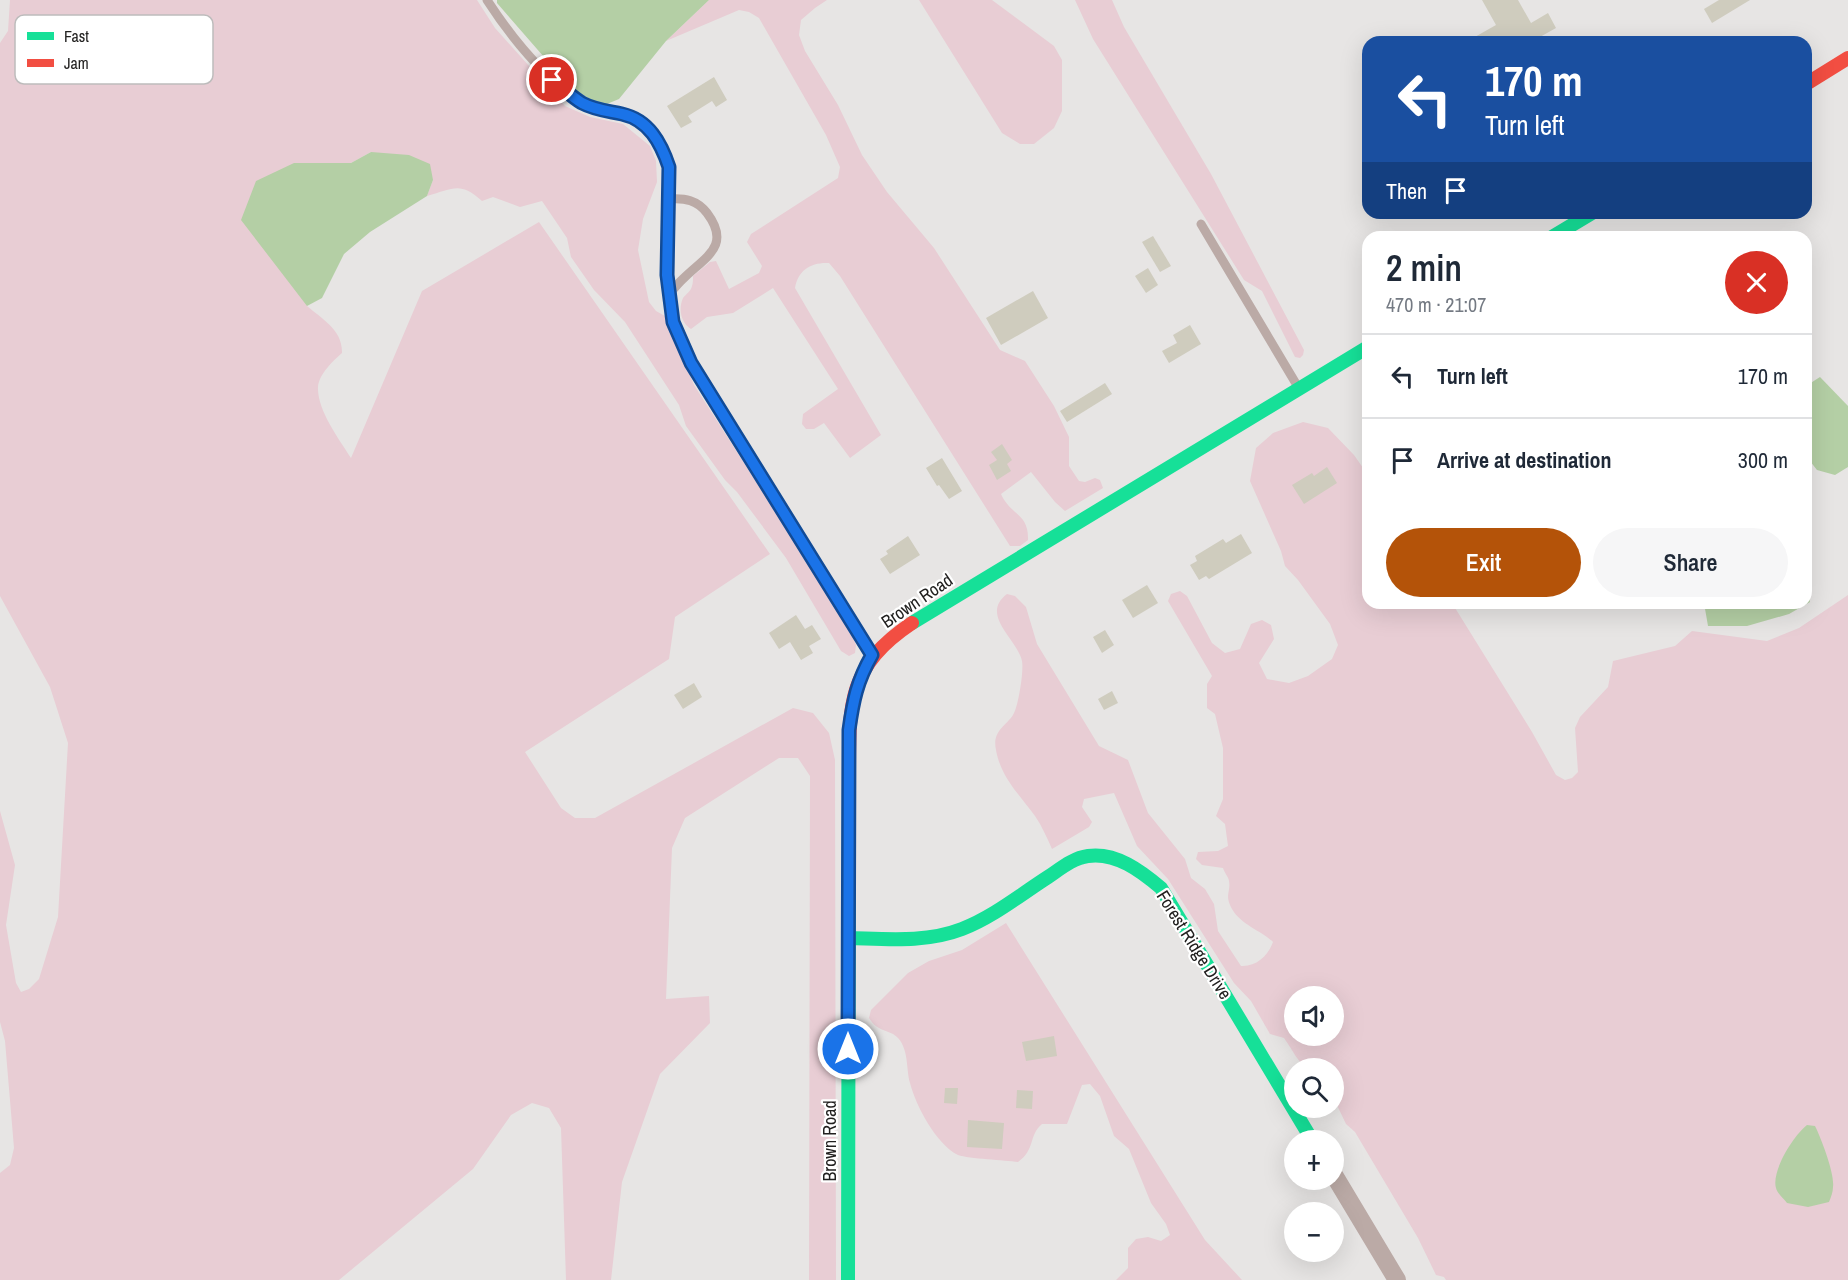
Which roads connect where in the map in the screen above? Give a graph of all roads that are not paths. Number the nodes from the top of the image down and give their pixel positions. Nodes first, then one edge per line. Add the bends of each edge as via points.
1 (487, 0) edge
2 (1848, 58) edge
3 (1812, 80) edge
4 (670, 199) junction
5 (1582, 219) edge
6 (1201, 224) dead end
7 (1562, 231) edge
8 (669, 294) junction
9 (1362, 351) edge
10 (1300, 389) junction
11 (872, 655) junction
12 (849, 938) junction
13 (1306, 1130) edge
14 (1343, 1190) edge
15 (848, 1280) edge
16 (1396, 1280) edge

1 - 4 lane via 501,23 552,80 582,102 640,120 654,134 669,167
2 - 3 street
4 - 8 lane
4 - 8 lane via 684,198 704,208 717,235 709,257
5 - 7 street
6 - 10 lane
8 - 11 lane via 673,322 691,363
9 - 10 street, Brown Road
10 - 11 street, Brown Road via 930,611
11 - 12 street, Brown Road via 854,696 849,730
12 - 13 street, Forest Ridge Drive via 935,937 963,929 1062,867 1087,856 1110,857 1130,864 1161,888
12 - 15 street, Brown Road
14 - 16 street

